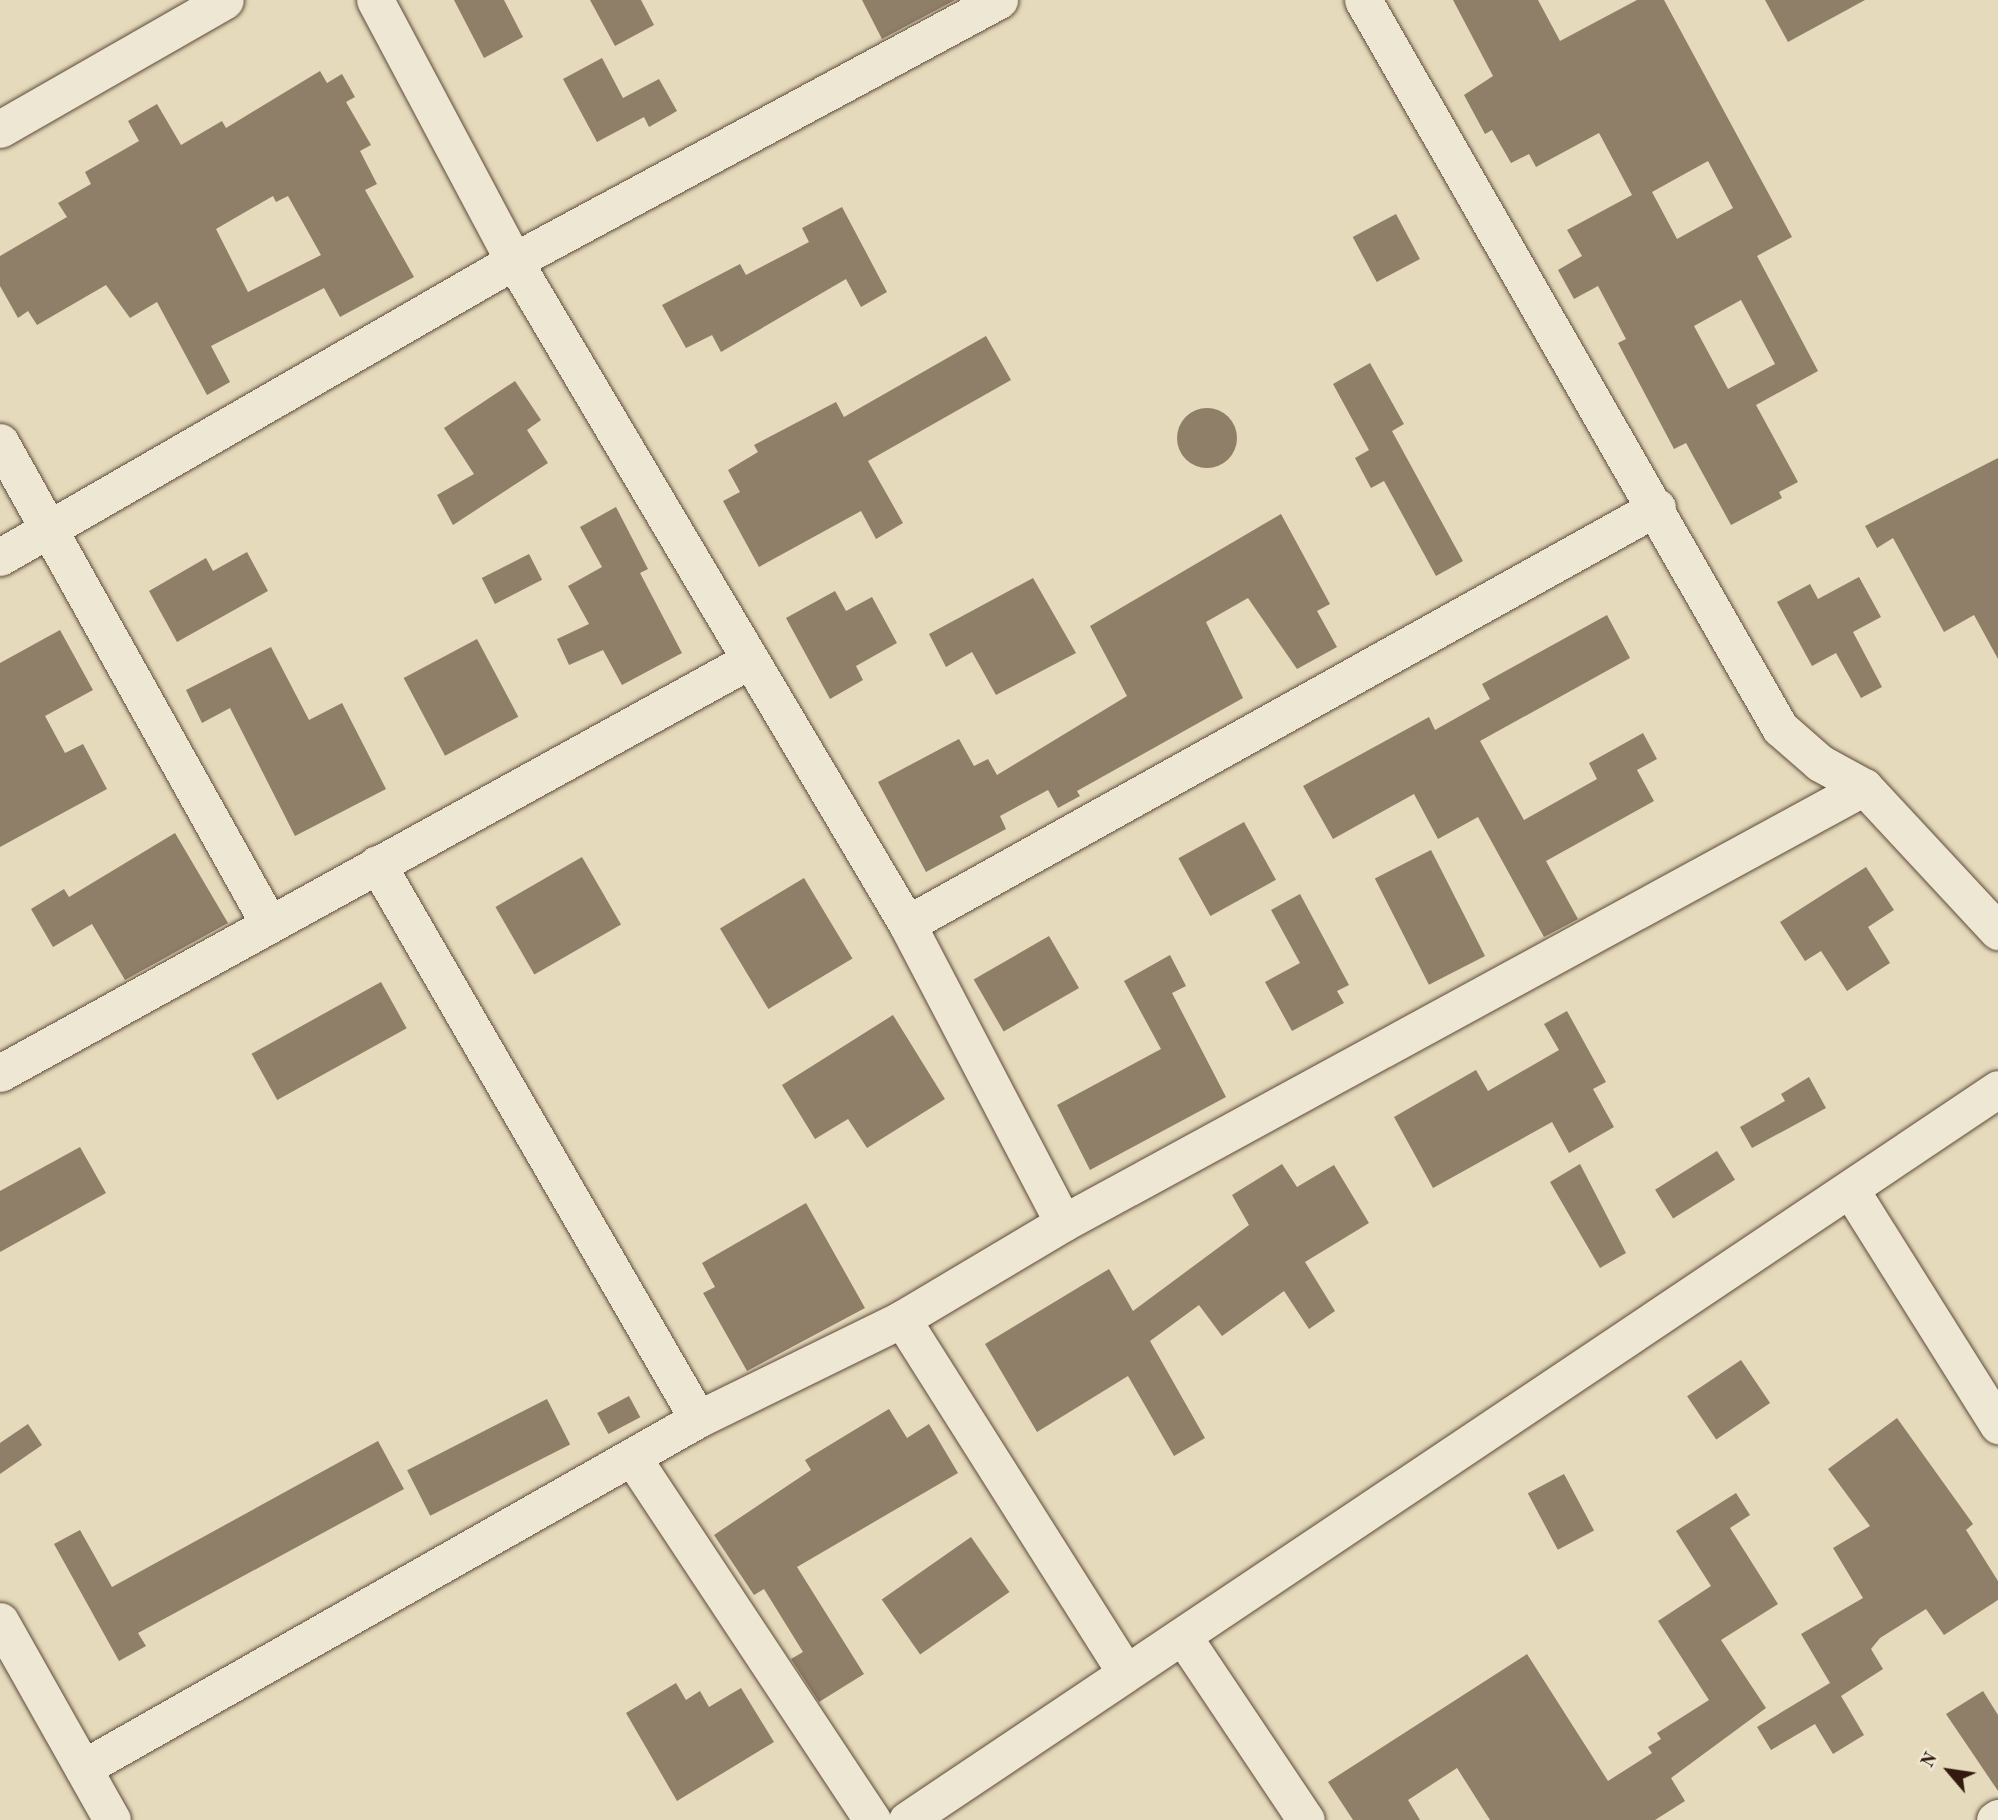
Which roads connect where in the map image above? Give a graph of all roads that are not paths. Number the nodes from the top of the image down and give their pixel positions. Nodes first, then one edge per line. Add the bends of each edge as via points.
1 (225, 0) edge
2 (375, 0) edge
3 (999, 0) edge
4 (1363, 0) edge
5 (0, 129) edge
6 (514, 261) junction
7 (0, 442) edge
8 (1657, 507) junction
9 (49, 530) junction
10 (0, 557) edge
11 (750, 660) junction
12 (1864, 787) junction
13 (377, 864) junction
14 (269, 924) junction
15 (907, 924) junction
16 (1998, 931) edge
17 (0, 1073) edge
18 (1998, 1089) edge
19 (1850, 1189) junction
20 (1063, 1223) junction
21 (902, 1319) junction
22 (698, 1419) junction
23 (1998, 1425) edge
24 (632, 1457) junction
25 (0, 1621) edge
26 (1184, 1637) junction
27 (1125, 1672) junction
28 (83, 1768) junction
29 (112, 1820) edge
30 (872, 1820) edge
31 (907, 1820) edge
32 (1306, 1820) edge

1 - 5 street
2 - 6 street
3 - 6 street
4 - 8 street
6 - 9 street
6 - 11 street
7 - 9 street
8 - 12 street via 1780,728 1821,763
8 - 15 street
9 - 10 street
9 - 14 street
11 - 13 street
11 - 15 street
12 - 16 street
12 - 20 street
13 - 14 street
13 - 22 street
14 - 17 street
15 - 20 street
18 - 19 street
19 - 23 street
19 - 26 street
20 - 21 street
21 - 22 street
21 - 27 street
22 - 24 street
24 - 28 street
24 - 30 street
25 - 28 street
26 - 27 street
26 - 32 street
27 - 31 street
28 - 29 street

